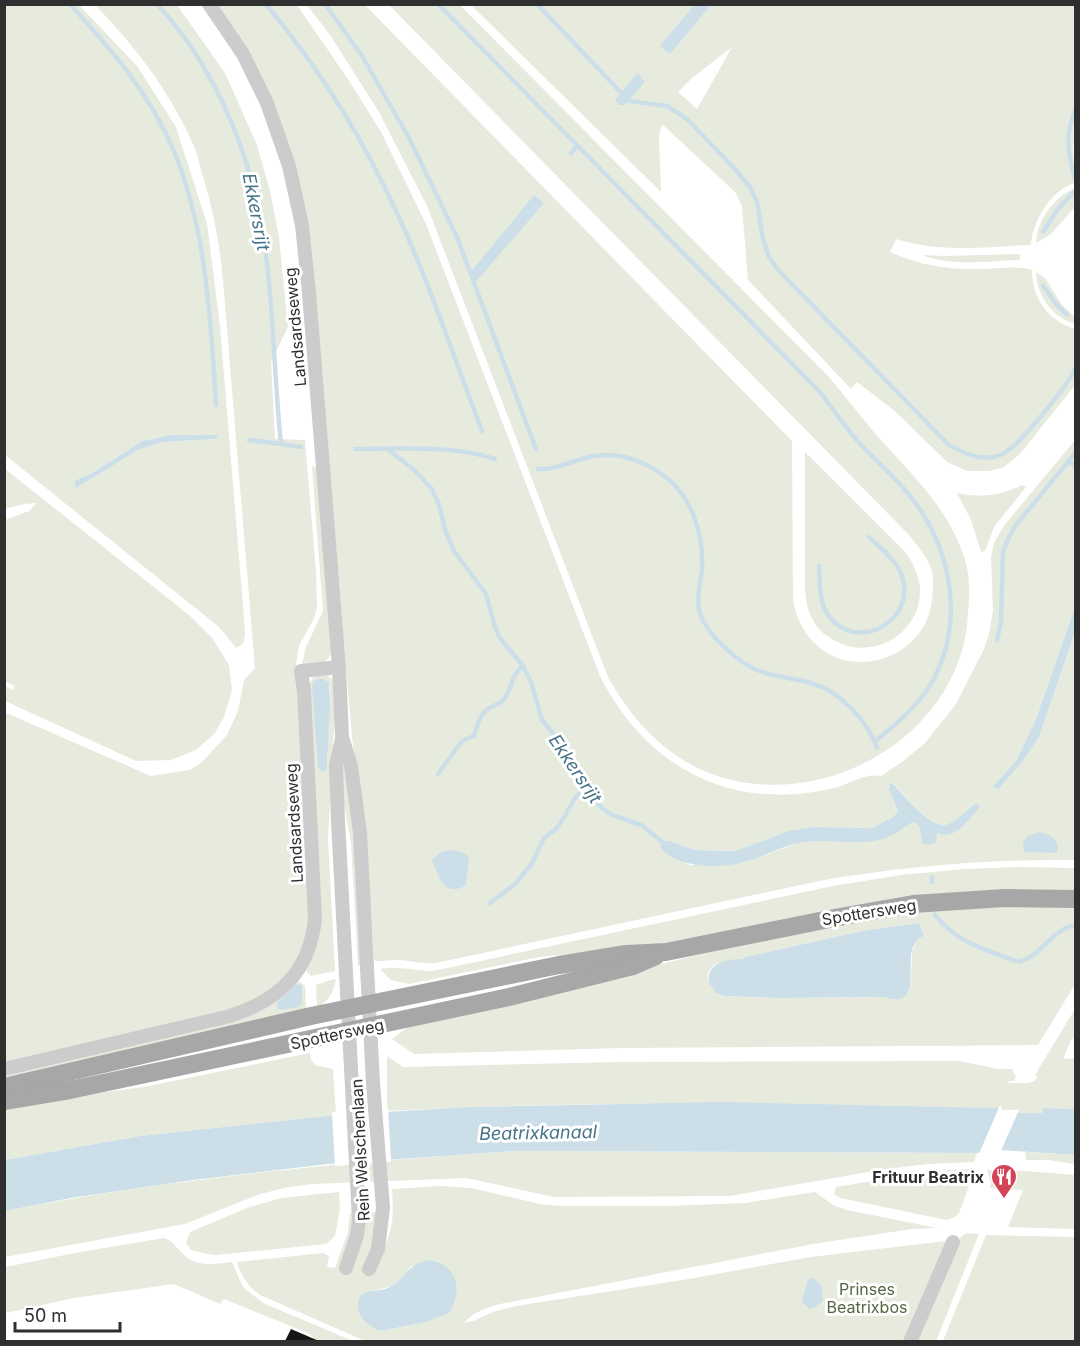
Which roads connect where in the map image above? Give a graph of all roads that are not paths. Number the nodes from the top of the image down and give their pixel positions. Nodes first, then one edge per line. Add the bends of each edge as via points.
1 (209, 4) edge
2 (339, 667) junction
3 (342, 737) junction
4 (1076, 899) edge
5 (666, 952) junction
6 (370, 1004) junction
7 (348, 1009) junction
8 (370, 1027) junction
9 (349, 1031) junction
10 (4, 1068) edge
11 (4, 1086) edge
12 (4, 1101) edge
13 (953, 1242) dead end
14 (346, 1268) dead end
15 (369, 1269) dead end
16 (910, 1341) edge

1 - 2 street, Landsardseweg via 243,54 267,103 297,196 309,293
2 - 3 street, Landsardseweg
2 - 10 street, Landsardseweg via 301,671 315,909 308,951 290,980 276,994 230,1016
3 - 6 street, Landsardseweg via 351,766 360,833
3 - 7 street, Landsardseweg via 336,765
4 - 5 main road, Spottersweg via 1004,898 913,904
5 - 6 main road, Spottersweg via 559,965
5 - 8 main road, Spottersweg via 633,966 568,983
6 - 7 main road, Spottersweg
6 - 8 street, Rein Welschenlaan
7 - 9 street, Rein Welschenlaan
7 - 11 main road, Spottersweg
8 - 9 main road, Spottersweg
8 - 15 street, Rein Welschenlaan via 383,1208 378,1249
9 - 12 main road, Spottersweg
9 - 14 street, Rein Welschenlaan via 359,1220
13 - 16 street

